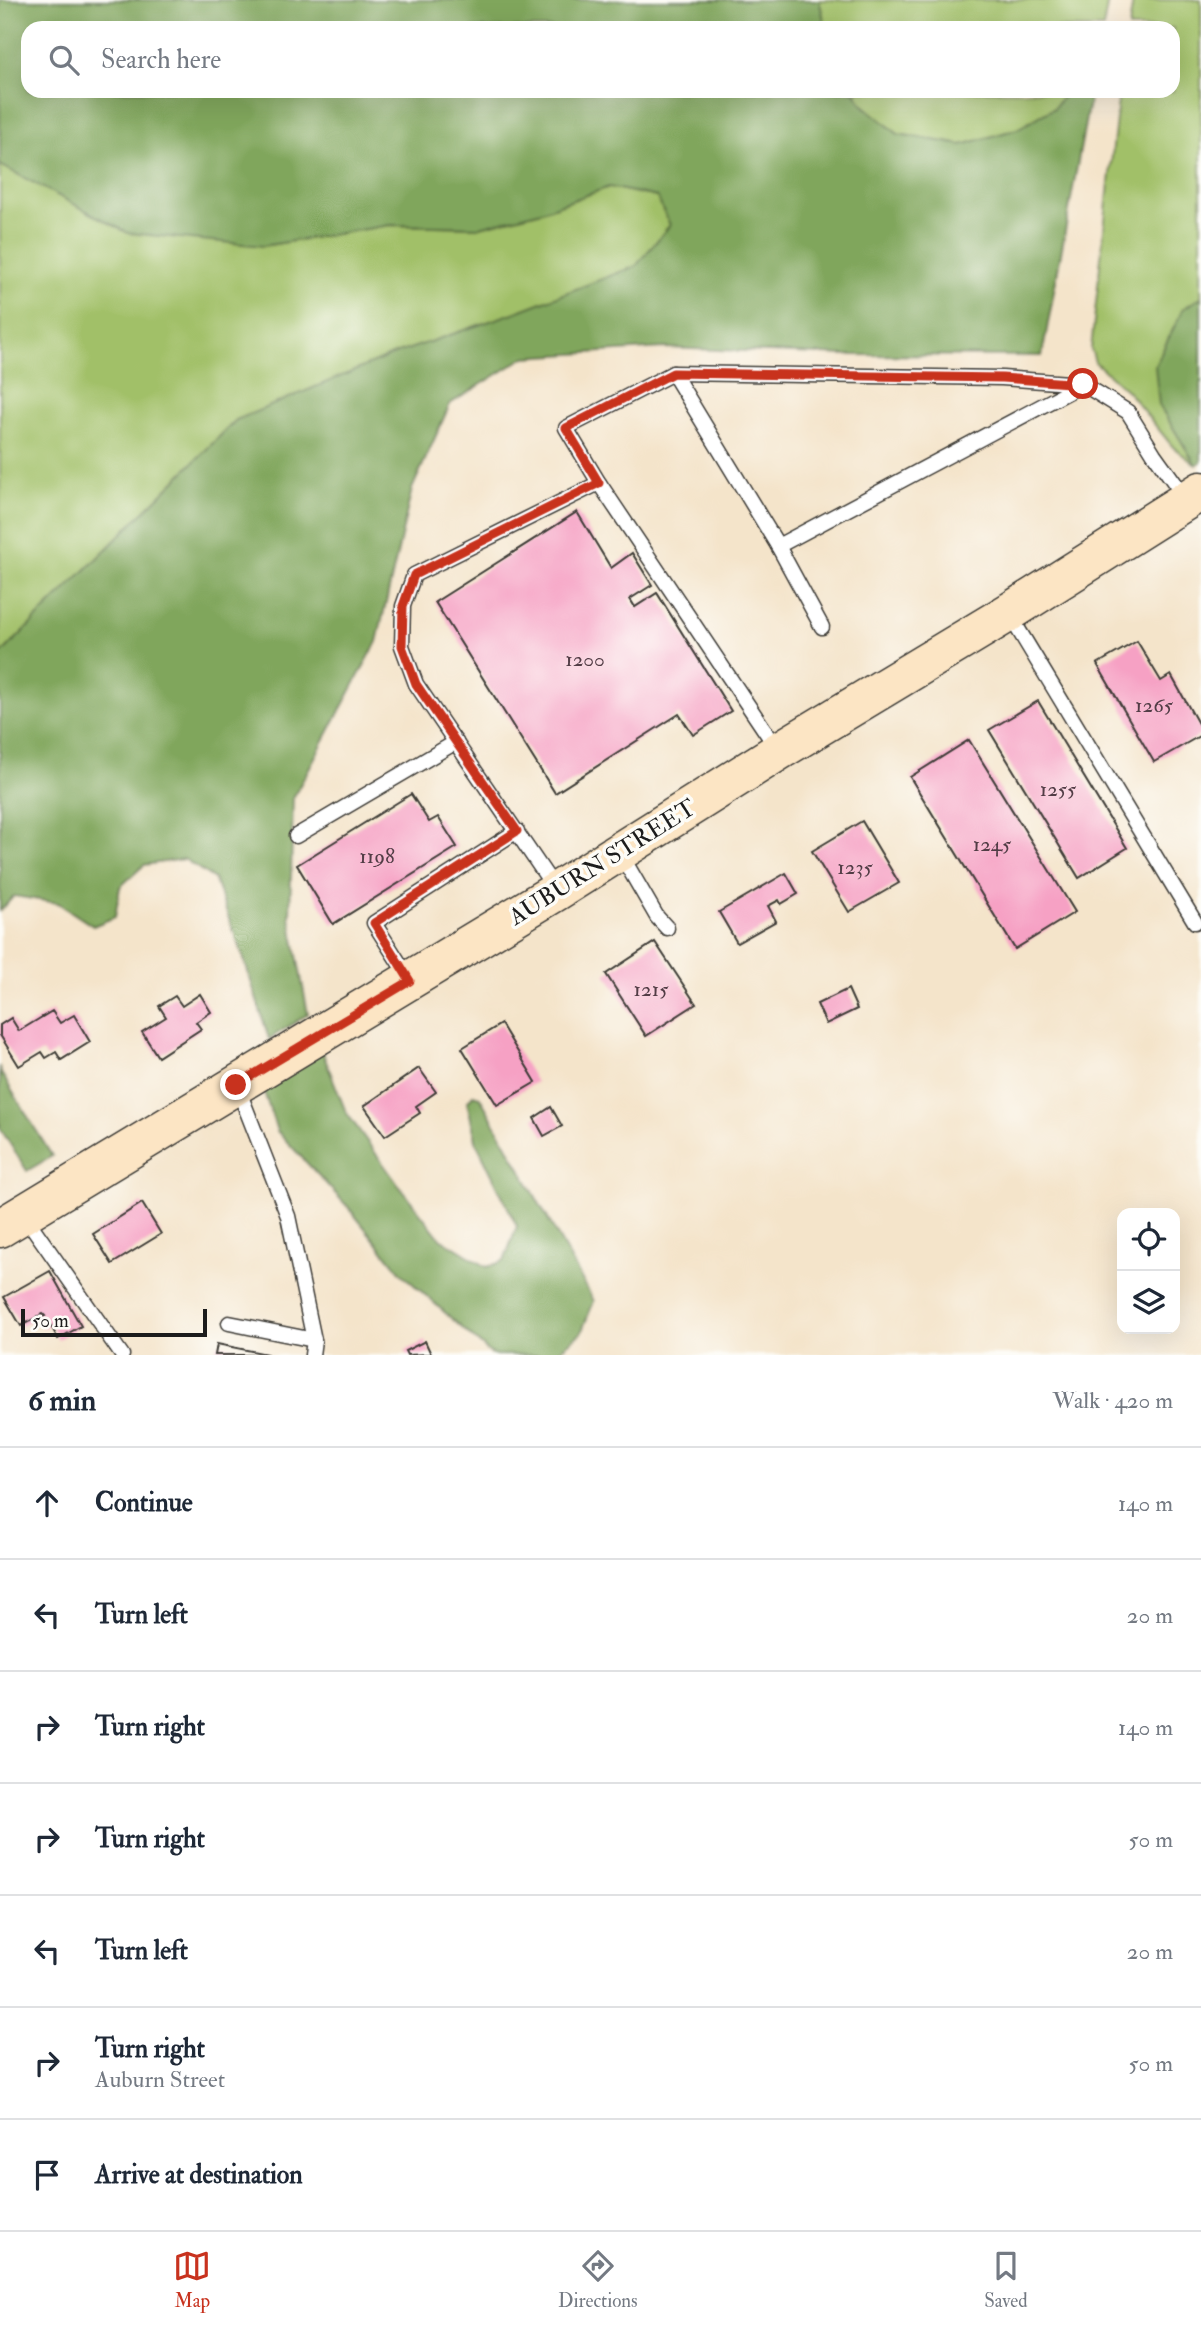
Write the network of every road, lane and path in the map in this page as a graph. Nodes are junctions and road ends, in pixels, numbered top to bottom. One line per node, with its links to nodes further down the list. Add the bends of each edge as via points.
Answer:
1 (673, 373): 2 (lane, via 1002,378); 3 (lane, via 566,428); 5 (lane)
2 (1083, 384): 4 (lane, via 1128,411 1154,454); 5 (lane)
3 (599, 483): 8 (lane, via 414,575 403,606 402,646 416,684); 9 (lane)
4 (1194, 496): 6 (main road, AUBURN STREET)
5 (778, 546): 7 (lane)
6 (1008, 613): 9 (main road, AUBURN STREET); 14 (lane)
7 (821, 627)
8 (456, 742): 10 (lane); 11 (lane)
9 (779, 751): 12 (main road, AUBURN STREET)
10 (517, 831): 13 (lane); 16 (lane, via 374,923)
11 (296, 836)
12 (620, 852): 13 (main road, AUBURN STREET); 15 (lane)
13 (557, 891): 16 (main road, AUBURN STREET)
14 (1195, 922)
15 (667, 928)
16 (410, 981): 17 (main road, AUBURN STREET)
17 (236, 1085): 18 (main road, AUBURN STREET); 20 (lane, via 288,1216)
18 (11, 1221): 21 (lane)
19 (229, 1323): 20 (lane)
20 (313, 1348)
21 (122, 1355)

